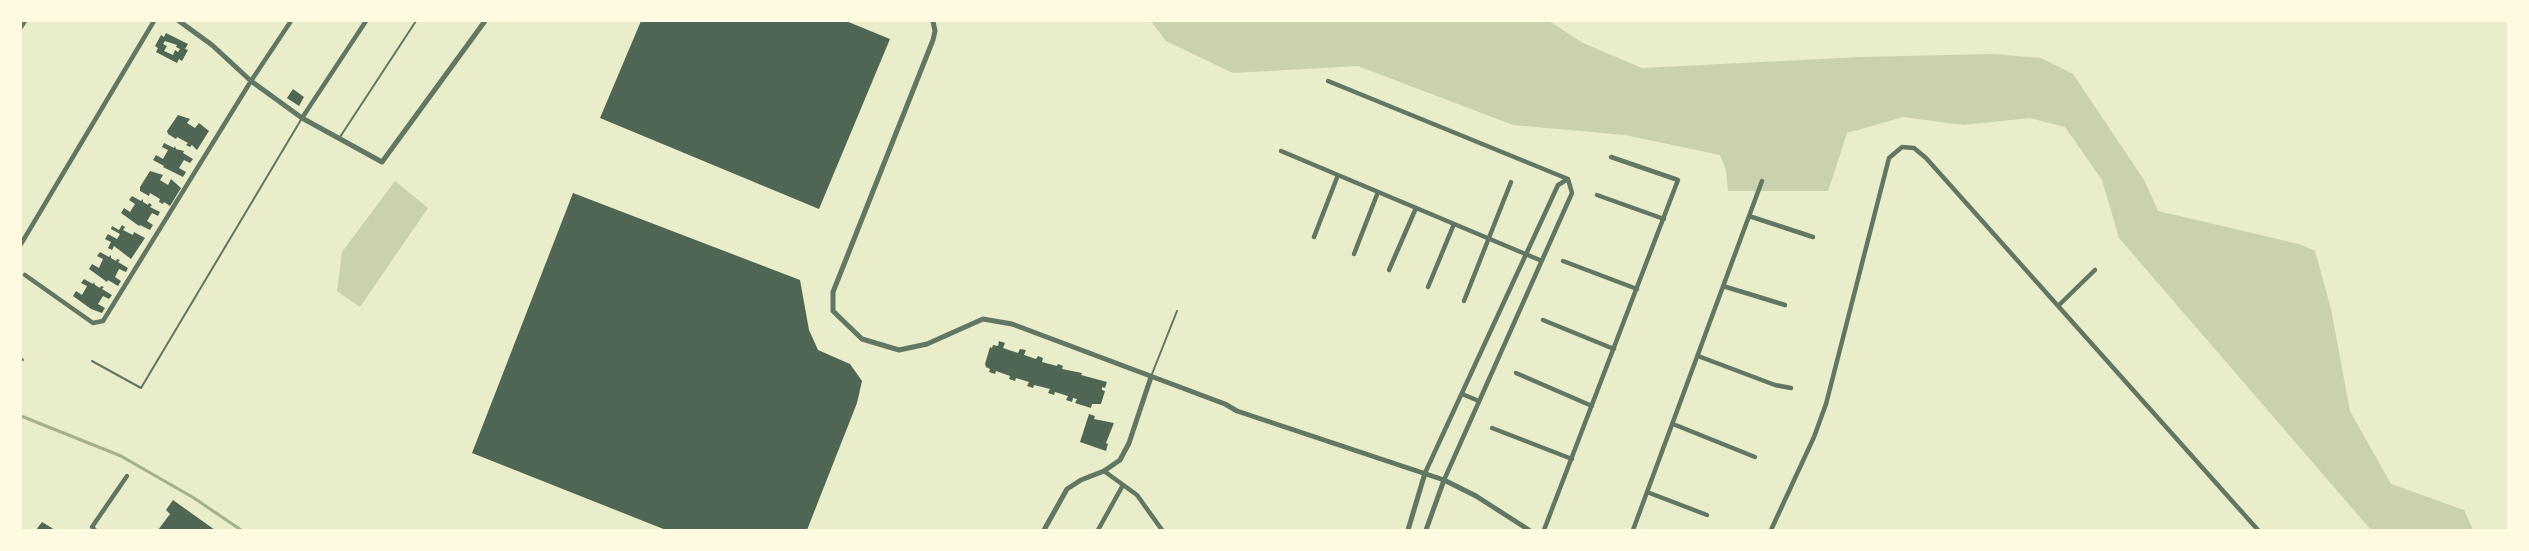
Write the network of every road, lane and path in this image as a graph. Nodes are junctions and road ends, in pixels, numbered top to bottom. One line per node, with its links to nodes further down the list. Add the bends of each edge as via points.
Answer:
1 (25, 21): 9 (street)
2 (154, 21): 29 (street)
3 (179, 21): 10 (street)
4 (291, 21): 10 (street)
5 (366, 21): 12 (street)
6 (416, 21): 13 (lane)
7 (485, 21): 13 (street, via 382,162)
8 (933, 21): 49 (street, via 933,40 833,292 833,311 862,339 899,350 927,344 983,319 1011,324)
9 (21, 27)
10 (251, 81): 12 (street); 36 (street, via 103,321 93,322)
11 (1328, 81): 17 (street)
12 (302, 118): 13 (street); 47 (lane, via 141,388)
13 (339, 140)
14 (1281, 151): 16 (street)
15 (1611, 157): 24 (street, via 1678,180)
16 (1338, 175): 20 (street); 26 (street)
17 (1569, 179): 31 (street, via 1558,185); 32 (street, via 1572,193)
18 (1762, 181): 23 (street)
19 (1511, 182): 28 (street)
20 (1378, 192): 22 (street); 30 (street)
21 (1598, 195): 24 (street)
22 (1416, 208): 25 (street); 34 (street)
23 (1749, 216): 27 (street); 37 (street)
24 (1664, 219): 39 (street)
25 (1454, 224): 28 (street); 38 (street)
26 (1314, 237)
27 (1813, 237)
28 (1489, 238): 31 (street); 40 (street)
29 (21, 244)
30 (1354, 254)
31 (1528, 255): 32 (street); 51 (street)
32 (1542, 261): 52 (street)
33 (1563, 261): 39 (street)
34 (1389, 270)
35 (2095, 270): 42 (street)
36 (25, 275)
37 (1723, 286): 41 (street); 46 (street)
38 (1428, 287)
39 (1637, 288): 45 (street)
40 (1464, 301)
41 (1785, 305)
42 (2058, 306): 74 (street, via 1926,158 1914,148 1902,147 1889,158 1826,404); 75 (street)
43 (1177, 311): 49 (lane)
44 (1543, 320): 45 (street)
45 (1614, 349): 53 (street)
46 (1698, 356): 50 (street); 54 (street)
47 (92, 361)
48 (1516, 373): 53 (street)
49 (1151, 377): 58 (street, via 1127,447 1120,460); 59 (street, via 1237,411)
50 (1791, 388)
51 (1462, 394): 52 (street); 59 (street)
52 (1479, 401): 61 (street)
53 (1592, 406): 57 (street)
54 (1673, 424): 56 (street); 63 (street)
55 (1492, 428): 57 (street)
56 (1755, 457)
57 (1572, 459): 72 (street)
58 (1104, 471): 62 (street); 66 (street, via 1067,489)
59 (1425, 473): 61 (street); 69 (street)
60 (127, 476): 65 (street, via 92,527)
61 (1444, 480): 70 (street); 71 (street)
62 (1123, 485): 67 (street); 68 (street, via 1137,495)
63 (1647, 492): 64 (street); 73 (street)
64 (1707, 515)
65 (95, 530)
66 (1044, 530)
67 (1098, 530)
68 (1162, 530)
69 (1408, 530)
70 (1426, 530)
71 (1529, 530)
72 (1544, 530)
73 (1632, 530)
74 (1771, 530)
75 (2258, 530)

